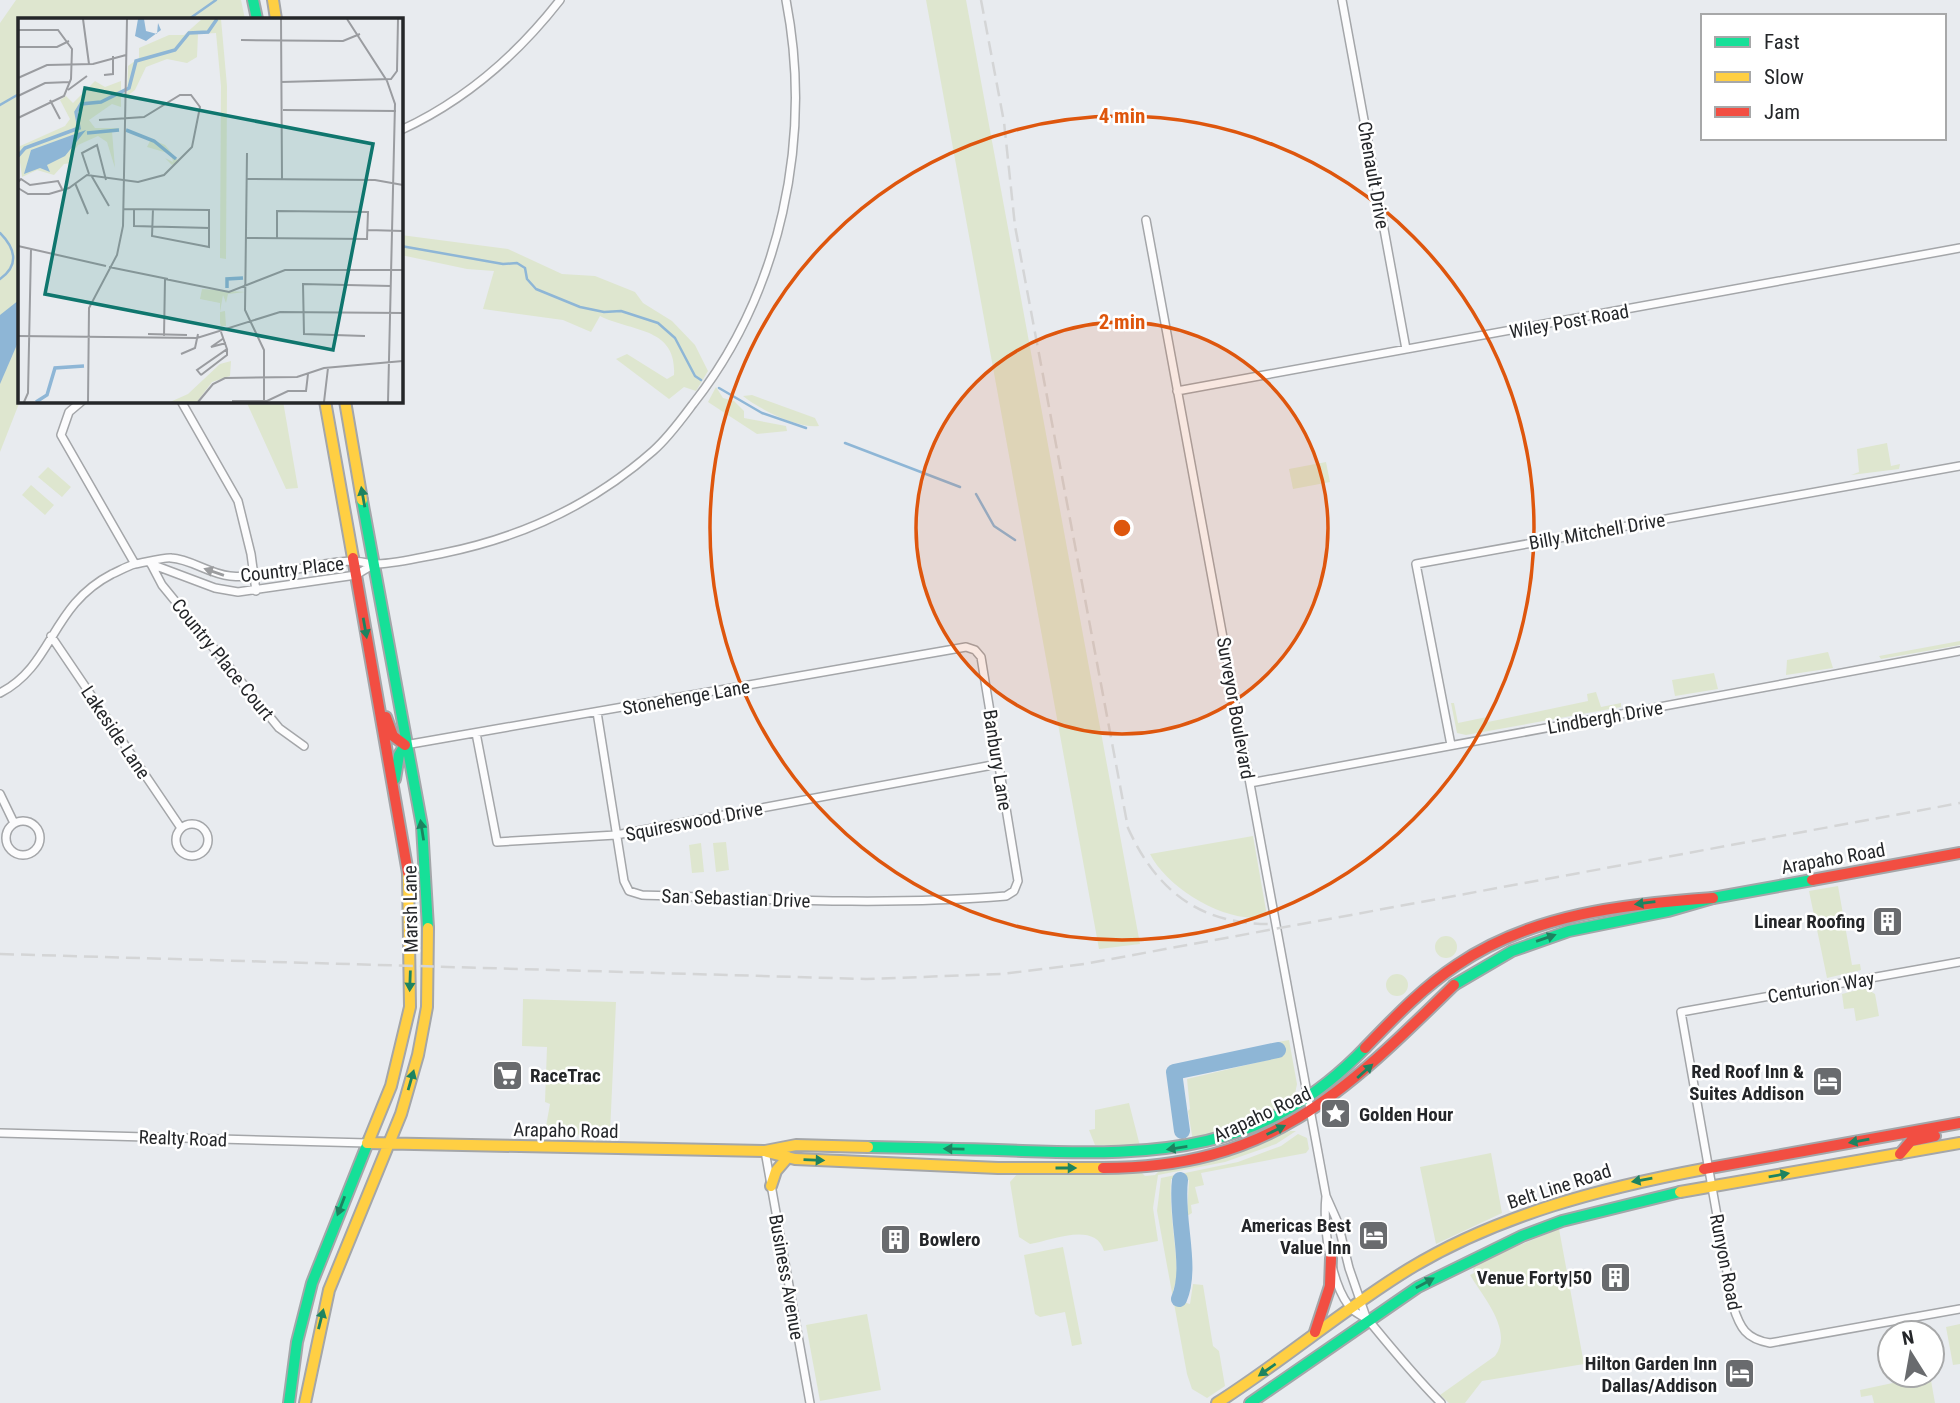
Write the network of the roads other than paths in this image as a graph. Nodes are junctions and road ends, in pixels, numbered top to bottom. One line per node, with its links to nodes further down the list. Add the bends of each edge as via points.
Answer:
1 (253, 0): 6 (main road)
2 (273, 0): 7 (main road)
3 (560, 0): 8 (street, via 494,71 459,98)
4 (786, 0): 21 (street, via 795,99 790,173 773,252 747,315 713,378 656,449 565,512 495,541)
5 (1342, 0): 11 (street, Chenault Drive)
6 (257, 18)
7 (276, 18)
8 (402, 129)
9 (1146, 220): 12 (street, Surveyor Boulevard)
10 (1960, 248): 11 (street, Wiley Post Road)
11 (1406, 349): 12 (street, Wiley Post Road)
12 (1177, 391): 36 (street, Surveyor Boulevard)
13 (81, 402): 19 (street, via 69,412 61,435)
14 (182, 402): 23 (street, via 238,501)
15 (325, 402): 18 (main road, Marsh Lane)
16 (345, 402): 21 (main road, Marsh Lane, one-way to 16)
17 (1960, 466): 33 (street, Billy Mitchell Drive, via 1416,564)
18 (353, 561): 21 (street, Country Place); 22 (main road, Marsh Lane); 23 (street, Country Place)
19 (135, 564): 20 (street, Country Place); 25 (street, Country Place, via 85,591)
20 (151, 564): 23 (street, Country Place, one-way to 20, via 227,576 168,557); 24 (street, Country Place, via 224,590); 34 (street, Country Place Court, via 162,585 279,728)
21 (375, 564): 22 (street); 32 (main road, Marsh Lane)
22 (356, 575): 24 (street, Country Place); 29 (main road, Marsh Lane, one-way to 29)
23 (254, 577): 24 (street)
24 (256, 591)
25 (51, 636): 28 (street, Country Place, via 32,669); 40 (street, Lakeside Lane)
26 (966, 648): 30 (street, Stonehenge Lane); 35 (street, Banbury Lane, via 981,657)
27 (1960, 651): 33 (street, Lindbergh Drive)
28 (0, 693)
29 (377, 698): 32 (main road, via 391,733); 37 (main road, Marsh Lane)
30 (597, 712): 31 (street, Stonehenge Lane); 41 (street, San Sebastian Drive)
31 (476, 733): 32 (street, Stonehenge Lane); 41 (street, Squireswood Drive, via 497,842)
32 (405, 745): 37 (main road, via 397,762); 56 (main road, Marsh Lane, one-way to 32, via 418,1055 427,1007 426,856)
33 (1451, 745): 36 (street, Lindbergh Drive)
34 (304, 746)
35 (998, 764): 41 (street, Squireswood Drive); 43 (street, Banbury Lane)
36 (1250, 783): 49 (street, Surveyor Boulevard)
37 (394, 792): 54 (main road, Marsh Lane, one-way to 54, via 407,857 410,1007 391,1086)
38 (0, 794): 39 (street)
39 (14, 823): 39 (street, via 5,837 7,845 12,852 28,855 40,843 40,835 30,822)
40 (181, 828): 40 (street, Lakeside Lane, via 176,836 181,853 199,855 206,849 206,831 190,824)
41 (616, 835): 43 (street, San Sebastian Drive, via 624,881 629,891 642,895 938,902 1006,896)
42 (1960, 853): 44 (main road, Arapaho Road)
43 (1018, 881)
44 (1713, 898): 46 (main road, Arapaho Road, one-way to 46, via 1566,915 1502,939); 47 (main road, Arapaho Road, one-way to 44, via 1512,950 1545,938)
45 (1960, 962): 48 (street, Centurion Way)
46 (1446, 972): 47 (main road); 49 (main road, Arapaho Road, via 1337,1076)
47 (1455, 984): 50 (main road, Arapaho Road, one-way to 47, via 1370,1067)
48 (1681, 1012): 61 (street, Runyon Road)
49 (1308, 1097): 50 (street, Surveyor Boulevard); 57 (main road, Arapaho Road, one-way to 57, via 1242,1131 1147,1153 796,1145)
50 (1311, 1112): 59 (main road, Arapaho Road, one-way to 50, via 998,1168 1167,1166 1241,1146); 64 (street, Surveyor Boulevard)
51 (1956, 1124): 53 (main road, Belt Line Road); 58 (main road, via 1948,1134 1911,1141)
52 (0, 1133): 54 (street, Realty Road)
53 (1904, 1133): 60 (main road, via 1893,1147 1863,1153); 61 (main road, Belt Line Road, one-way to 61)
54 (367, 1143): 56 (main road, Arapaho Road); 73 (main road, Marsh Lane, one-way to 73, via 312,1283 297,1342)
55 (1960, 1143): 58 (main road, Belt Line Road)
56 (388, 1144): 57 (main road, Arapaho Road); 74 (main road, Marsh Lane, one-way to 56, via 332,1278)
57 (765, 1151): 59 (main road, Arapaho Road); 62 (street, Business Avenue)
58 (1900, 1154): 60 (main road, Belt Line Road)
59 (788, 1157): 62 (main road)
60 (1852, 1162): 63 (main road, Belt Line Road, one-way to 60)
61 (1709, 1169): 63 (street, Runyon Road); 65 (main road, Belt Line Road, one-way to 65, via 1615,1185)
62 (771, 1186): 75 (street, Business Avenue)
63 (1712, 1187): 66 (main road, Belt Line Road, via 1615,1206); 70 (street, Runyon Road, via 1733,1306 1739,1326 1751,1338 1783,1342)
64 (1326, 1196): 67 (street, Surveyor Boulevard, via 1324,1221); 68 (street, Surveyor Boulevard)
65 (1515, 1218): 66 (main road); 68 (main road, Belt Line Road, via 1438,1253)
66 (1522, 1236): 71 (main road, Belt Line Road, one-way to 66, via 1446,1272)
67 (1331, 1258): 69 (street, Surveyor Boulevard); 72 (main road, via 1330,1286)
68 (1362, 1299): 69 (main road, Belt Line Road); 71 (street, Surveyor Boulevard)
69 (1350, 1307): 71 (street, Surveyor Boulevard); 72 (main road, Belt Line Road)
70 (1960, 1309)
71 (1367, 1320): 77 (main road, Belt Line Road); 78 (street, Surveyor Boulevard)
72 (1314, 1334): 76 (main road, Belt Line Road, one-way to 76)
73 (289, 1403)
74 (305, 1403)
75 (810, 1403)
76 (1217, 1403)
77 (1250, 1403)
78 (1441, 1403)

